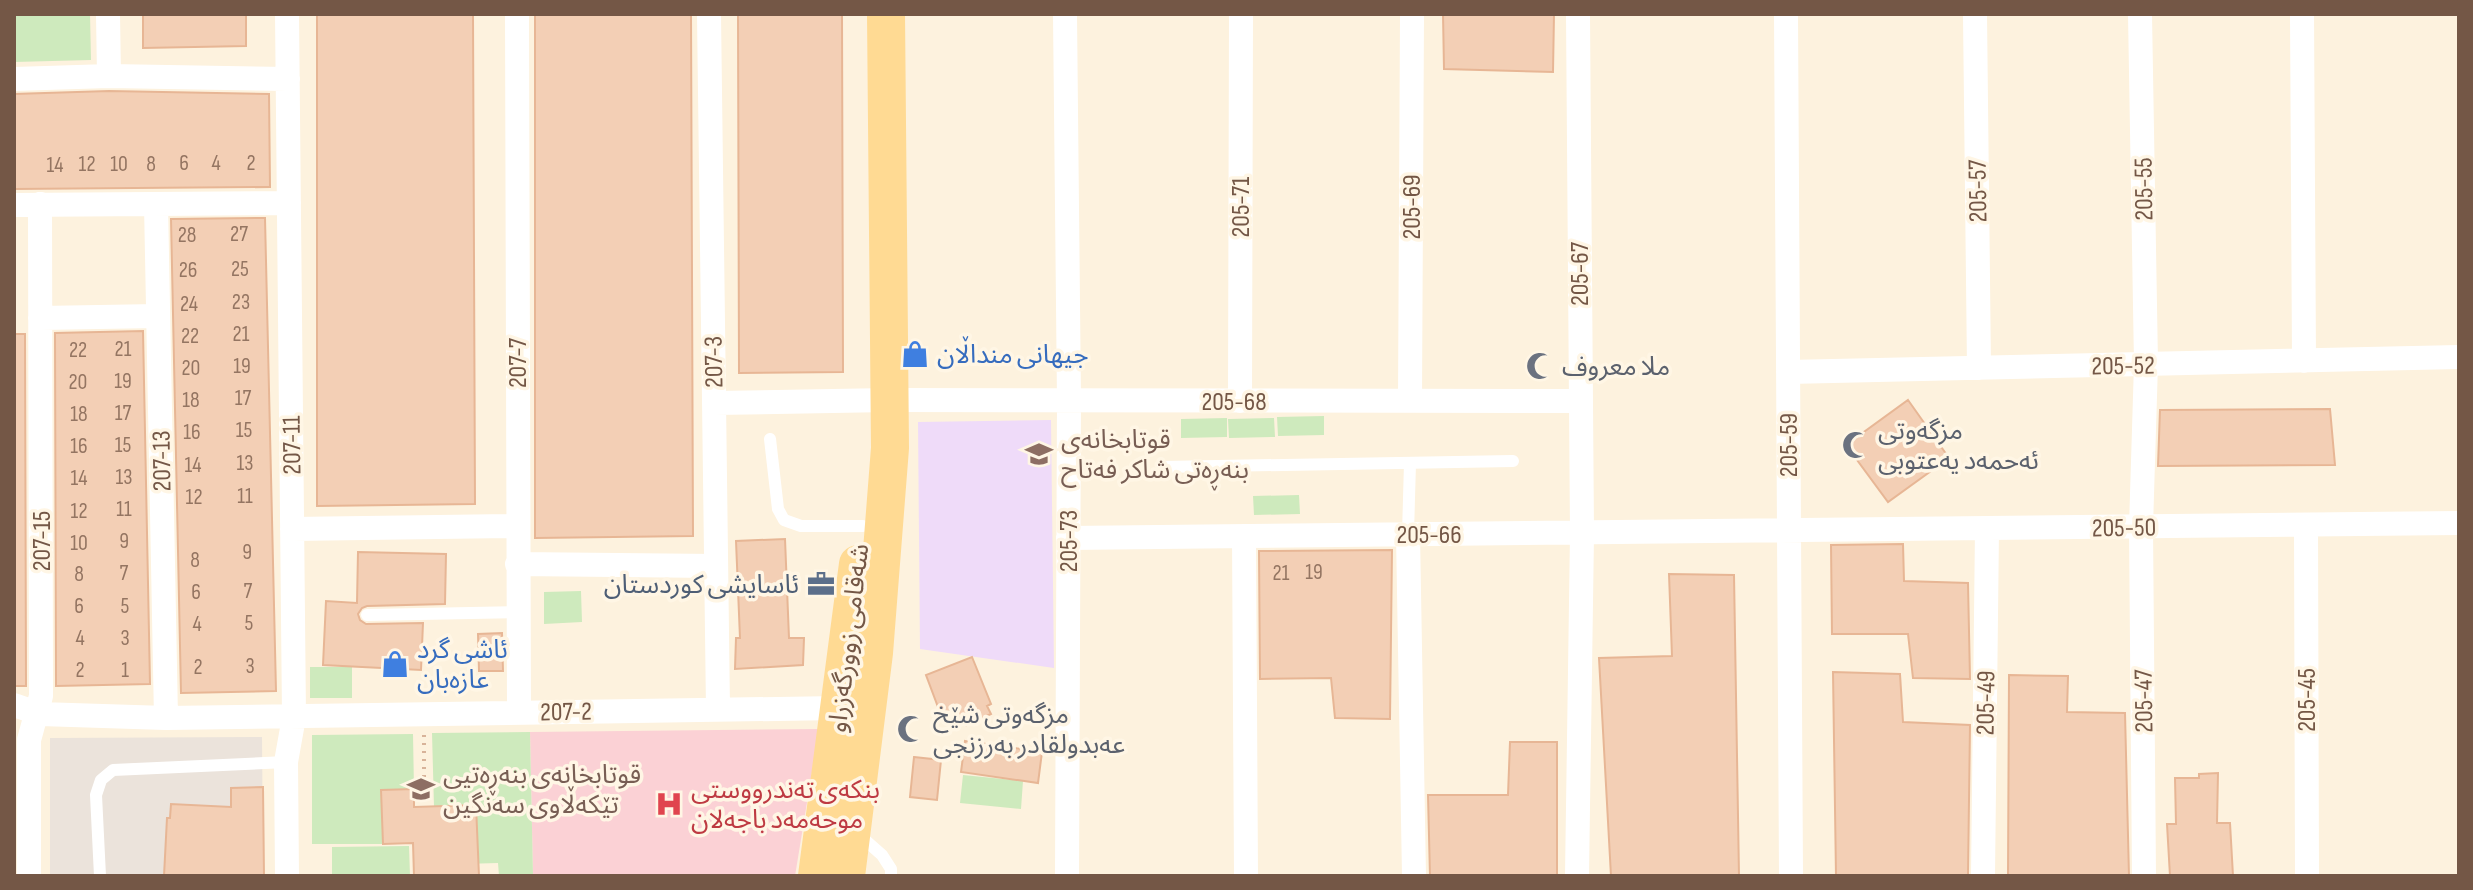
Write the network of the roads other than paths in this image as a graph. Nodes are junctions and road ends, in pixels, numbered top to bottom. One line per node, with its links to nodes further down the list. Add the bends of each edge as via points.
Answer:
1 (108, 14): 14 (street)
2 (287, 14): 16 (street, 207-11)
3 (517, 14): 40 (street, 207-7)
4 (709, 14): 33 (street, 207-3)
5 (886, 14): 28 (main road, شەقامی زوورگەزراو)
6 (1065, 14): 29 (street, 205-73)
7 (1241, 14): 30 (street, 205-71)
8 (1412, 14): 31 (street, 205-69)
9 (1578, 14): 32 (street, 205-67)
10 (1786, 14): 27 (street, 205-59)
11 (1975, 14): 26 (street, 205-57)
12 (2140, 14): 25 (street, 205-55)
13 (2302, 14): 24 (street)
14 (109, 76): 15 (street); 16 (street)
15 (14, 79)
16 (288, 79): 17 (street, 207-11)
17 (289, 203): 19 (street); 43 (street, 207-11)
18 (40, 204): 19 (street); 20 (street); 22 (street, 207-15)
19 (156, 204): 21 (street, 207-13)
20 (14, 205)
21 (158, 316): 22 (street); 60 (street, 207-13)
22 (40, 318): 58 (street, 207-15)
23 (2459, 357): 24 (street, 205-52)
24 (2304, 361): 25 (street, 205-52)
25 (2146, 364): 26 (street, 205-52); 42 (street, 205-55)
26 (1979, 368): 27 (street, 205-52)
27 (1788, 372): 45 (street, 205-59)
28 (889, 400): 29 (street, 205-68); 33 (street, 205-68); 41 (main road, شەقامی زوورگەزراو); 62 (main road, شەقامی زوورگەزراو, via 874,653)
29 (1069, 401): 30 (street, 205-68); 49 (street, 205-73)
30 (1240, 401): 31 (street, 205-68)
31 (1410, 401): 32 (street, 205-68)
32 (1580, 401): 47 (street, 205-67)
33 (714, 403): 51 (street, 207-3)
34 (770, 439): 41 (lane, via 778,509 784,520 801,526)
35 (1513, 461): 36 (lane)
36 (1410, 463): 37 (lane); 46 (lane)
37 (1162, 467)
38 (2459, 523): 39 (street, 205-50)
39 (2306, 525): 42 (street, 205-50); 76 (street, 205-45)
40 (517, 526): 43 (street); 50 (street, 207-7)
41 (863, 526): 55 (main road, شەقامی زوورگەزراو)
42 (2141, 527): 44 (street, 205-50); 75 (street, 205-47)
43 (292, 529): 59 (street, 207-11)
44 (1987, 529): 45 (street, 205-50); 74 (street, 205-49)
45 (1789, 531): 47 (street, 205-66); 73 (street, 205-59)
46 (1408, 534): 47 (street, 205-66); 48 (street, 205-66); 71 (street)
47 (1582, 534): 72 (street, 205-67)
48 (1244, 536): 49 (street, 205-66); 70 (street)
49 (1068, 538): 69 (street, 205-73)
50 (517, 564): 51 (street); 52 (street, 207-7)
51 (716, 566): 56 (street, 207-3)
52 (518, 612): 53 (lane); 57 (street, 207-7)
53 (367, 615)
54 (14, 705): 58 (street, 207-2)
55 (839, 708): 56 (street, 207-2); 66 (main road, شەقامی زوورگەزراو)
56 (718, 709): 57 (street, 207-2)
57 (519, 712): 59 (street, 207-2)
58 (38, 713): 60 (street, 207-2); 63 (street, 207-15, via 29,740)
59 (294, 717): 60 (street, 207-2); 61 (street, 207-11)
60 (166, 718)
61 (286, 762): 64 (lane, via 113,770 101,780 96,795); 65 (street, 207-11)
62 (852, 829): 67 (main road, شەقامی زوورگەزراو); 68 (lane, via 882,855)
63 (29, 876)
64 (100, 876)
65 (287, 876)
66 (817, 876)
67 (846, 876)
68 (891, 876)
69 (1067, 876)
70 (1246, 876)
71 (1414, 876)
72 (1577, 876)
73 (1791, 876)
74 (1983, 876)
75 (2144, 876)
76 (2307, 876)

